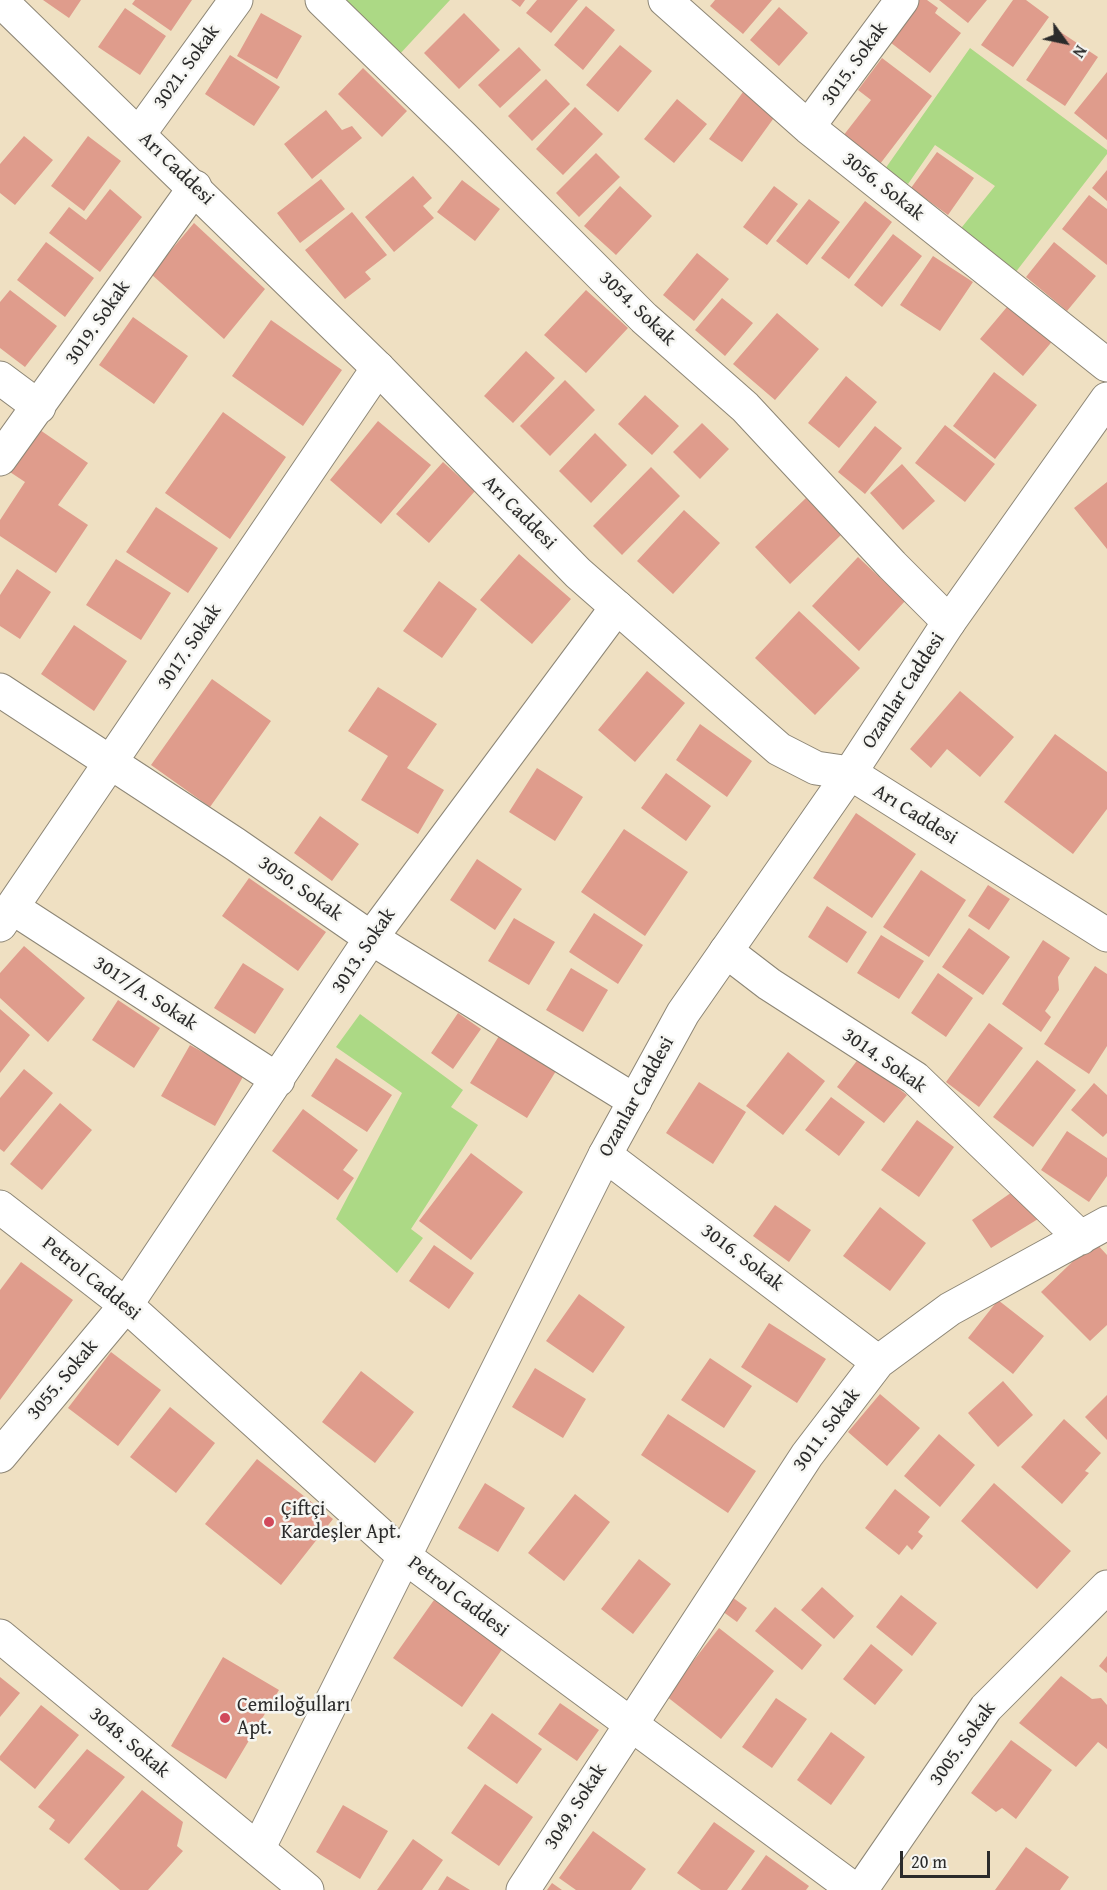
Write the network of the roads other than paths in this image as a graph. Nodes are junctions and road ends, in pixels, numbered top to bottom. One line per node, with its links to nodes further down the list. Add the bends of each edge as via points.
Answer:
1 (0, 0): 7 (street, Arı Caddesi)
2 (236, 0): 7 (street, 3021. Sokak)
3 (322, 0): 16 (street, 3054. Sokak, via 644,318 744,407)
4 (665, 0): 6 (street, 3056. Sokak)
5 (902, 0): 6 (street, 3015. Sokak)
6 (808, 127): 9 (street, 3056. Sokak)
7 (139, 134): 8 (street, Arı Caddesi)
8 (195, 187): 10 (street, Arı Caddesi); 13 (street, 3019. Sokak)
9 (1107, 365)
10 (378, 368): 15 (street, Arı Caddesi, via 514,509); 18 (street, 3017. Sokak)
11 (0, 378): 13 (street)
12 (1107, 399): 16 (street, Ozanlar Caddesi)
13 (39, 407): 14 (street, 3019. Sokak)
14 (0, 459)
15 (617, 607): 19 (street, Arı Caddesi, via 779,749 816,768); 22 (street, 3013. Sokak)
16 (949, 622): 19 (street, Ozanlar Caddesi)
17 (0, 690): 18 (street, 3050. Sokak)
18 (112, 762): 20 (street, 3017. Sokak); 22 (street, 3050. Sokak)
19 (850, 773): 21 (street, Arı Caddesi); 23 (street, Ozanlar Caddesi)
20 (6, 916): 24 (street, 3017/A. Sokak)
21 (1107, 935)
22 (371, 938): 24 (street, 3013. Sokak); 25 (street, 3050. Sokak)
23 (726, 951): 25 (street, Ozanlar Caddesi, via 683,1013); 28 (street, 3014. Sokak, via 769,984 915,1078)
24 (278, 1080): 29 (street, 3013. Sokak)
25 (635, 1101): 26 (street, Ozanlar Caddesi)
26 (605, 1155): 30 (street, 3016. Sokak); 32 (street, Ozanlar Caddesi)
27 (0, 1207): 29 (street, Petrol Caddesi)
28 (1094, 1231): 30 (street, 3011. Sokak, via 950,1308)
29 (126, 1305): 31 (street, 3055. Sokak); 32 (street, Petrol Caddesi)
30 (878, 1362): 35 (street, 3011. Sokak, via 807,1455)
31 (0, 1456)
32 (405, 1557): 35 (street, Petrol Caddesi); 36 (street, Ozanlar Caddesi)
33 (1107, 1587): 40 (street, 3005. Sokak, via 986,1708)
34 (0, 1636): 36 (street, 3048. Sokak)
35 (629, 1724): 38 (street, 3049. Sokak); 39 (street, Petrol Caddesi)
36 (258, 1849): 37 (street, 3048. Sokak)
37 (307, 1890)
38 (522, 1890)
39 (855, 1890)
40 (861, 1890)

